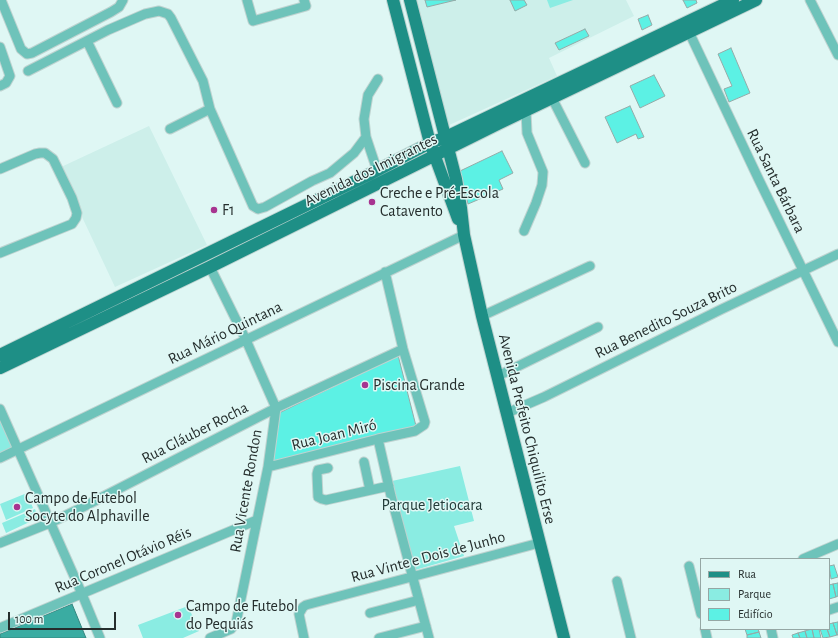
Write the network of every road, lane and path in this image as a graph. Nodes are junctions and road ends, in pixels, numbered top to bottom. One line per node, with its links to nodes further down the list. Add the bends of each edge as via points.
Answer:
1 (2, 0): 2 (street, via 21,48 27,54 111,12 119,7)
2 (123, 0)
3 (247, 0): 4 (street, via 253,20 306,6)
4 (304, 0)
5 (393, 0): 23 (main road, Avenida Prefeito Chiquilito Erse)
6 (410, 0): 24 (main road, Avenida Prefeito Chiquilito Erse)
7 (733, 0): 17 (main road, Avenida dos Imigrantes)
8 (756, 0): 10 (main road, Avenida dos Imigrantes)
9 (810, 0): 13 (street)
10 (689, 32): 17 (main road, Avenida dos Imigrantes); 37 (street, Rua Santa Bárbara)
11 (87, 41): 14 (street); 18 (street); 19 (street, via 144,14 159,11 168,14 203,81)
12 (0, 47): 16 (street, via 10,76)
13 (838, 55)
14 (28, 71)
15 (378, 79): 22 (street, via 368,95 364,119)
16 (3, 84)
17 (549, 94): 20 (main road, Avenida dos Imigrantes); 24 (main road, Avenida dos Imigrantes); 26 (street)
18 (117, 103)
19 (210, 109): 21 (street); 22 (street, via 253,206 258,209 330,173 354,152)
20 (526, 110): 24 (main road, Avenida dos Imigrantes); 30 (street, via 528,133 543,172 542,185)
21 (170, 129)
22 (366, 137): 28 (street)
23 (430, 143): 24 (main road, Avenida dos Imigrantes); 25 (main road, Avenida Prefeito Chiquilito Erse); 28 (main road, Avenida dos Imigrantes)
24 (446, 143): 25 (main road, Avenida dos Imigrantes); 29 (main road, Avenida Prefeito Chiquilito Erse, via 458,190)
25 (435, 156): 29 (main road, Avenida Prefeito Chiquilito Erse); 32 (main road, Avenida dos Imigrantes)
26 (585, 163)
27 (0, 169): 33 (street, via 35,154 45,153 53,159 77,213 72,224)
28 (377, 170): 31 (main road, Avenida dos Imigrantes)
29 (463, 231): 38 (street, Rua Mário Quintana); 39 (main road, Avenida Prefeito Chiquilito Erse)
30 (524, 231)
31 (250, 232): 32 (main road); 44 (main road, Avenida dos Imigrantes)
32 (256, 245): 36 (main road, Avenida dos Imigrantes)
33 (0, 253)
34 (838, 254): 37 (street, Rua Benedito Souza Brito)
35 (590, 266): 39 (street)
36 (210, 267): 41 (street); 45 (main road, Avenida dos Imigrantes)
37 (803, 271): 42 (street, Rua Santa Bárbara); 49 (street, Rua Benedito Souza Brito)
38 (385, 272): 41 (street, Rua Mário Quintana); 43 (street, Rua Joan Miró)
39 (482, 316): 46 (main road, Avenida Prefeito Chiquilito Erse)
40 (598, 327): 46 (street)
41 (246, 340): 47 (street); 51 (street, Rua Mário Quintana)
42 (838, 342)
43 (403, 349): 47 (street, Rua Gláuber Rocha); 50 (street, Rua Joan Miró, via 425,422 423,427)
44 (0, 355)
45 (0, 368)
46 (498, 376): 49 (main road, Avenida Prefeito Chiquilito Erse)
47 (276, 408): 54 (street, Rua Vicente Rondon); 59 (street, Rua Gláuber Rocha)
48 (0, 409): 51 (street)
49 (507, 413): 61 (main road, Avenida Prefeito Chiquilito Erse)
50 (378, 439): 54 (street, Rua Joan Miró); 56 (street)
51 (18, 449): 52 (street, Rua Mário Quintana); 59 (street)
52 (0, 458)
53 (364, 462): 57 (street)
54 (268, 467): 58 (street, Rua Vicente Rondon)
55 (328, 468): 57 (street, via 318,470 318,497 326,500)
56 (389, 486): 57 (street); 65 (street)
57 (370, 490)
58 (257, 520): 67 (street, Rua Coronel Otávio Réis); 71 (street, Rua Vicente Rondon, via 238,614)
59 (50, 522): 60 (street, Rua Gláuber Rocha); 67 (street)
60 (0, 543)
61 (539, 543): 65 (street, Rua Vinte e Dois de Junho); 80 (main road, Avenida Prefeito Chiquilito Erse)
62 (838, 546): 63 (street)
63 (806, 558)
64 (689, 566): 69 (street)
65 (413, 577): 68 (street); 77 (street, Rua Vinte e Dois de Junho, via 306,605 299,614)
66 (617, 581): 81 (street)
67 (82, 594): 73 (street, Rua Coronel Otávio Réis); 74 (street)
68 (419, 600): 70 (street); 72 (street)
69 (700, 610)
70 (370, 613)
71 (233, 626): 75 (street); 76 (street)
72 (426, 626): 78 (street); 79 (street)
73 (0, 628)
74 (100, 638)
75 (210, 638)
76 (231, 638)
77 (304, 638)
78 (379, 638)
79 (429, 638)
80 (564, 638)
81 (631, 638)

